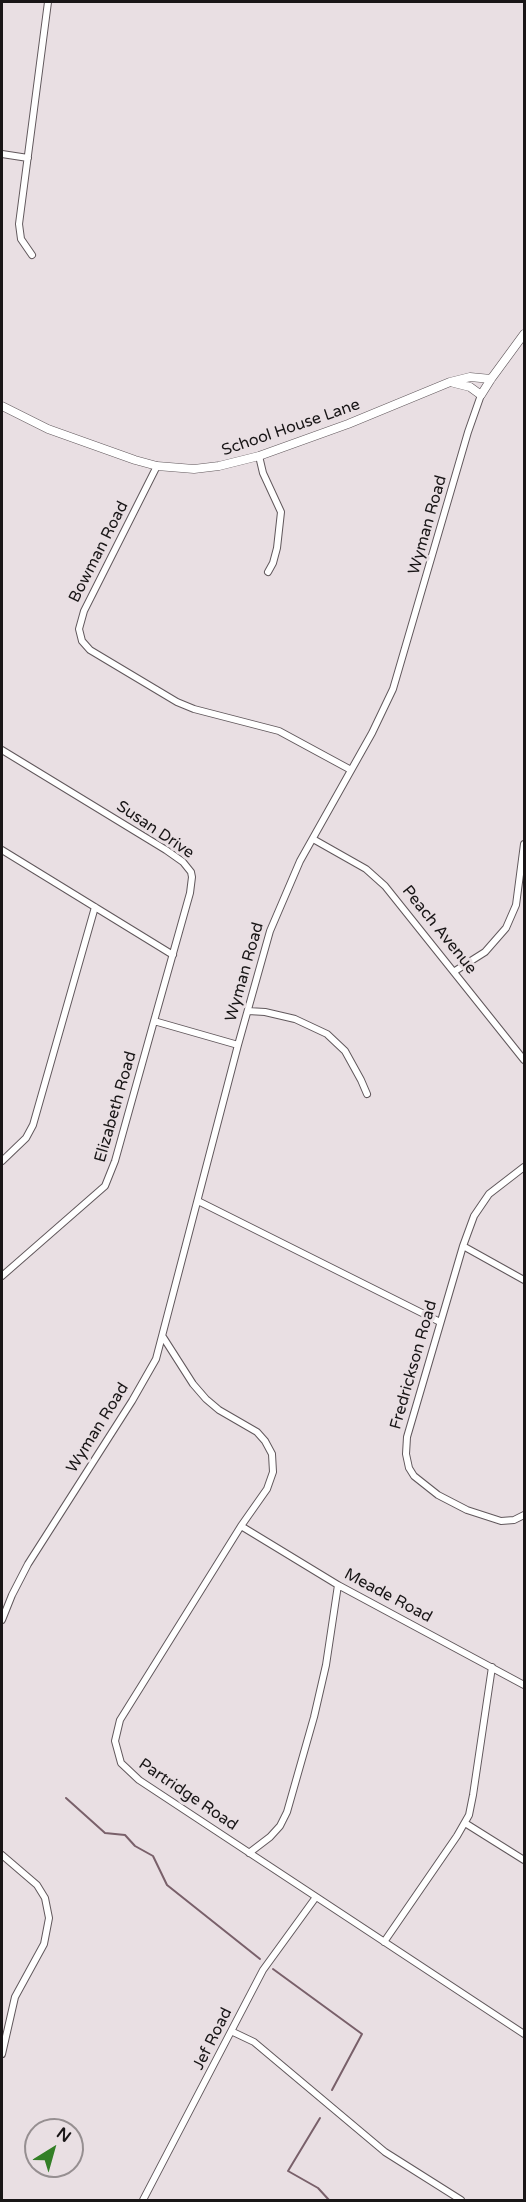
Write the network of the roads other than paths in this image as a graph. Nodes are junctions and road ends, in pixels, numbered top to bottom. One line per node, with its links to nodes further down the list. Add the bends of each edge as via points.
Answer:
1 (48, 2): 3 (street)
2 (2, 154): 3 (street)
3 (28, 158): 4 (street, via 20,232)
4 (32, 255)
5 (525, 334): 6 (street, Wyman Road)
6 (491, 379): 7 (street, School House Lane, via 470,377); 8 (street, Wyman Road)
7 (450, 382): 8 (street, via 470,387); 10 (street, School House Lane)
8 (481, 395): 14 (street, Wyman Road, via 399,674)
9 (2, 406): 11 (street, School House Lane, via 48,429)
10 (258, 456): 11 (street, School House Lane, via 205,468); 12 (street, via 281,512 277,548)
11 (157, 466): 14 (street, Bowman Road, via 84,611 79,629 82,641 90,650 177,702 279,731)
12 (268, 572)
13 (2, 750): 19 (street, Susan Drive, via 189,868 192,883)
14 (351, 770): 15 (street, Wyman Road)
15 (313, 839): 20 (street, Peach Avenue, via 366,869 386,886); 21 (street, Wyman Road, via 276,914)
16 (525, 844): 20 (street, via 516,905 506,928 485,952)
17 (2, 850): 18 (street)
18 (95, 907): 19 (street); 26 (street, via 33,1125 26,1138)
19 (173, 955): 22 (street, Susan Drive)
20 (455, 971): 24 (street, Peach Avenue)
21 (248, 1011): 23 (street, Wyman Road); 25 (street, via 295,1019 327,1034 345,1051)
22 (154, 1020): 23 (street); 30 (street, Elizabeth Road, via 105,1186)
23 (238, 1045): 28 (street, Wyman Road)
24 (525, 1060)
25 (367, 1094)
26 (2, 1161)
27 (525, 1167): 29 (street, Fredrickson Road, via 483,1201)
28 (198, 1201): 32 (street); 33 (street, Wyman Road)
29 (463, 1246): 31 (street); 32 (street, Fredrickson Road)
30 (2, 1276)
31 (525, 1280)
32 (440, 1322): 34 (street, Fredrickson Road, via 406,1437 409,1468 425,1487 466,1510 501,1521)
33 (163, 1337): 35 (street, Partridge Road, via 199,1392 219,1410 262,1436 269,1447 273,1463 271,1480); 37 (street, Wyman Road, via 146,1378 28,1564)
34 (525, 1515)
35 (241, 1526): 36 (street, Meade Road); 41 (street, Partridge Road, via 122,1715 115,1741 129,1773)
36 (338, 1584): 38 (street, Meade Road); 41 (street, via 326,1665 287,1812 270,1837)
37 (2, 1620)
38 (492, 1667): 39 (street, Meade Road); 40 (street, via 472,1805)
39 (525, 1684)
40 (465, 1823): 43 (street); 45 (street)
41 (249, 1853): 44 (street, Partridge Road)
42 (2, 1855): 48 (street, via 37,1885 45,1898 49,1918 44,1944 15,1997)
43 (525, 1860)
44 (316, 1897): 45 (street, Partridge Road); 46 (street, Jef Road, via 273,1954)
45 (384, 1942): 47 (street, Partridge Road)
46 (233, 2032): 49 (street, Jef Road); 50 (street, via 254,2042 385,2152)
47 (525, 2034)
48 (2, 2050)
49 (143, 2200)
50 (461, 2200)

